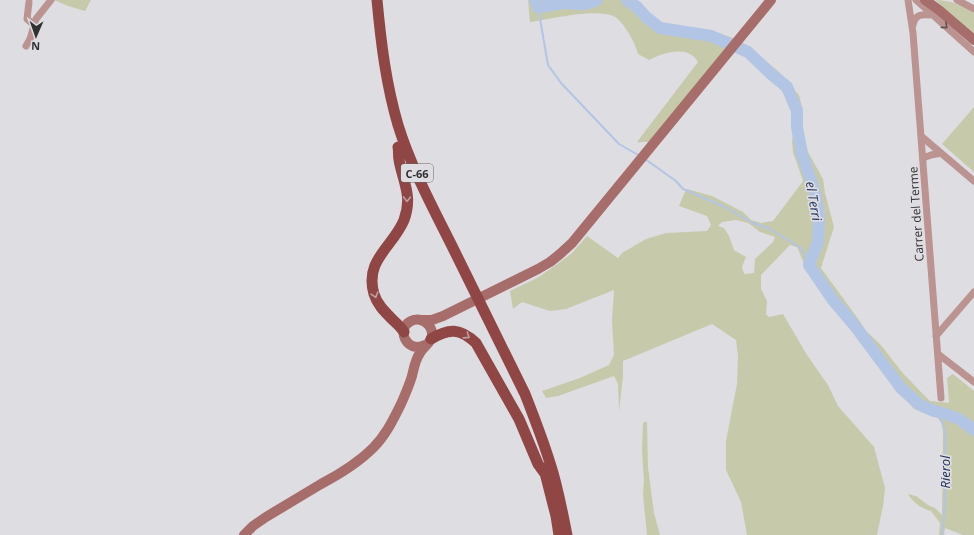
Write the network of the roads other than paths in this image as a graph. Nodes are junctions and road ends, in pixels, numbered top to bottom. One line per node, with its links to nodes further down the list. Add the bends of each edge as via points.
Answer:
1 (51, 0): 13 (street)
2 (370, 0): 19 (highway, C-66, via 378,68)
3 (377, 0): 23 (highway, C-66, via 387,77 399,127)
4 (771, 0): 26 (main road, via 572,243 538,269)
5 (908, 0): 14 (street, Carrer del Terme)
6 (916, 0): 12 (street)
7 (925, 0): 12 (main road)
8 (931, 0): 12 (main road)
9 (957, 0): 11 (street)
10 (29, 2): 13 (street, via 27,19)
11 (974, 8)
12 (935, 12): 14 (street, via 918,16 913,22); 15 (main road); 17 (street, one-way to 17)
13 (34, 25): 16 (street)
14 (913, 30): 18 (street, Carrer del Terme)
15 (974, 40)
16 (26, 46)
17 (974, 52)
18 (921, 136): 20 (street); 21 (street, Carrer del Terme)
19 (398, 148): 23 (highway, C-66, via 429,216); 30 (highway, one-way to 30, via 407,192 407,206 401,227 375,264 372,285 380,307)
20 (941, 153): 21 (street); 22 (street)
21 (923, 158): 28 (street, Carrer del Terme)
22 (974, 181)
23 (471, 292): 25 (highway, C-66)
24 (974, 292): 27 (street)
25 (479, 308): 38 (highway, C-66, via 524,410); 41 (highway, C-66, via 525,394 538,427 554,478)
26 (443, 316): 29 (main road, via 432,320); 32 (main road, via 436,323)
27 (951, 317): 28 (street); 31 (street)
28 (935, 318): 31 (street, Carrer del Terme)
29 (420, 320): 30 (main road, via 408,323); 32 (main road, via 430,327)
30 (404, 332): 33 (main road, via 404,339)
31 (936, 336): 34 (street, Carrer del Terme)
32 (429, 338): 33 (main road, via 417,348); 35 (main road); 38 (highway, one-way to 38, via 443,332 461,332 476,343 519,419 538,464)
33 (410, 345): 35 (main road)
34 (938, 354): 36 (street); 37 (street, Carrer del Terme)
35 (414, 366): 39 (main road, via 407,390 392,422 374,447 352,466 266,517)
36 (974, 382)
37 (941, 398)
38 (546, 475): 40 (highway, C-66)
39 (244, 535)
40 (559, 535)
41 (567, 535)

